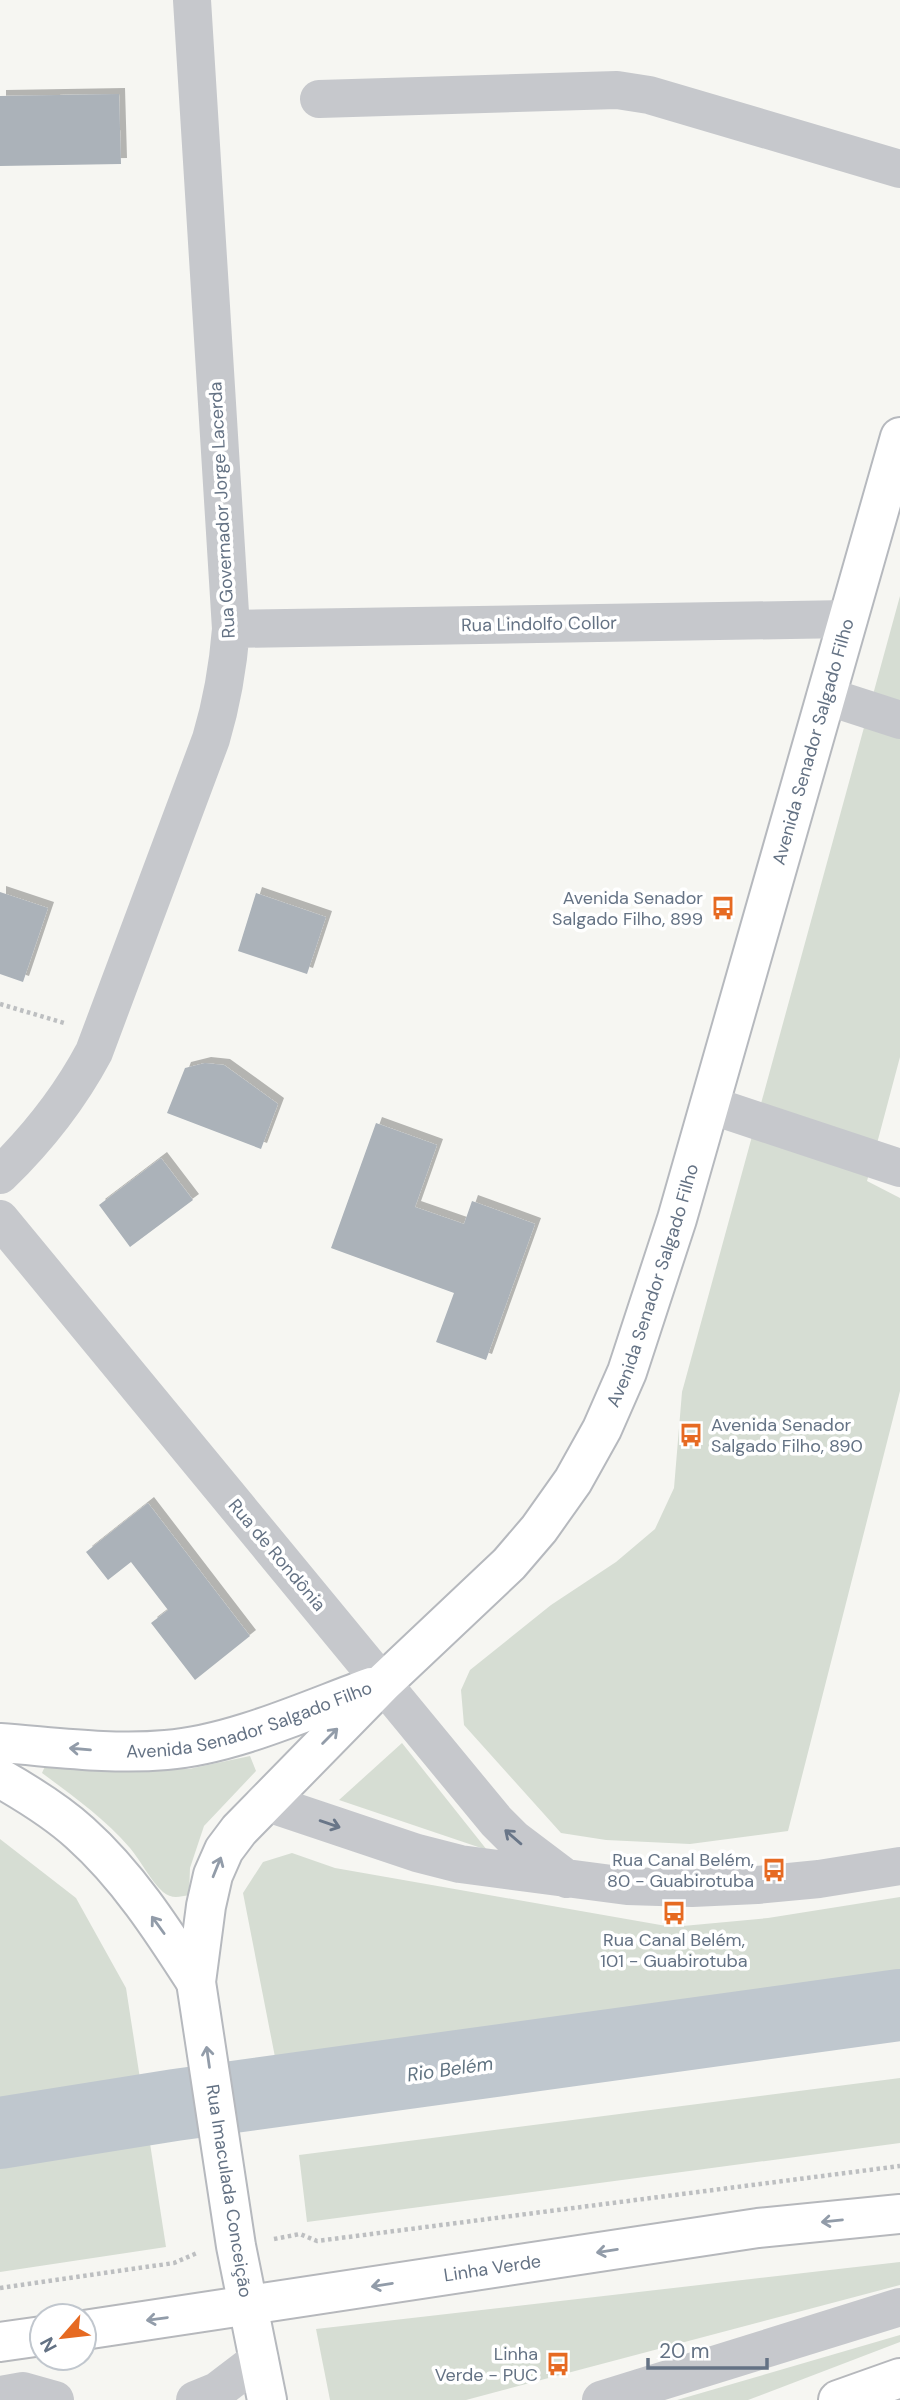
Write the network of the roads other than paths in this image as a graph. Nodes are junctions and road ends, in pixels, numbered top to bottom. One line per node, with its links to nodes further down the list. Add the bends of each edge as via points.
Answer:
1 (192, 0): 6 (street, Rua Governador Jorge Lacerda)
2 (319, 99): 3 (street, via 617,90 649,95)
3 (900, 169)
4 (900, 437): 5 (main road, Avenida Senador Salgado Filho)
5 (848, 620): 6 (street, Rua Lindolfo Collor); 7 (main road, Avenida Senador Salgado Filho)
6 (231, 629): 11 (street, Rua Governador Jorge Lacerda, via 224,690 211,738 102,1035 67,1098)
7 (826, 696): 8 (street); 9 (main road, Avenida Senador Salgado Filho)
8 (900, 720)
9 (710, 1105): 10 (street); 13 (main road, Avenida Senador Salgado Filho, via 627,1372 579,1471 509,1564)
10 (898, 1161)
11 (0, 1175)
12 (0, 1219): 13 (street, Rua de Rondônia)
13 (383, 1683): 14 (main road, Avenida Senador Salgado Filho, one-way to 14, via 217,1741 168,1750 114,1752); 16 (main road, Rua Imaculada Conceição, one-way to 13); 18 (street, Rua de Rondônia, one-way to 13, via 496,1821)
14 (0, 1743)
15 (0, 1777): 19 (main road, Rua Imaculada Conceição, one-way to 15, via 110,1863 69,1824)
16 (265, 1802): 18 (street, one-way to 18, via 460,1864); 19 (main road, Rua Imaculada Conceição, one-way to 16, via 213,1875 224,1850)
17 (900, 1866): 18 (street, via 794,1881 692,1888)
18 (567, 1879)
19 (197, 1982): 21 (main road, Rua Imaculada Conceição, one-way to 19)
20 (900, 2214): 21 (main road, Linha Verde, one-way to 21, via 758,2228)
21 (247, 2305): 23 (main road, Linha Verde, one-way to 23); 26 (main road, Rua Imaculada Conceição)
22 (900, 2307): 32 (street)
23 (98, 2328)
24 (28, 2338): 25 (main road)
25 (0, 2342)
26 (259, 2359): 30 (street); 31 (main road, Rua Imaculada Conceição)
27 (900, 2378): 33 (main road)
28 (0, 2395): 29 (street, via 23,2391)
29 (55, 2400)
30 (195, 2400)
31 (267, 2400)
32 (601, 2400)
33 (838, 2400)

